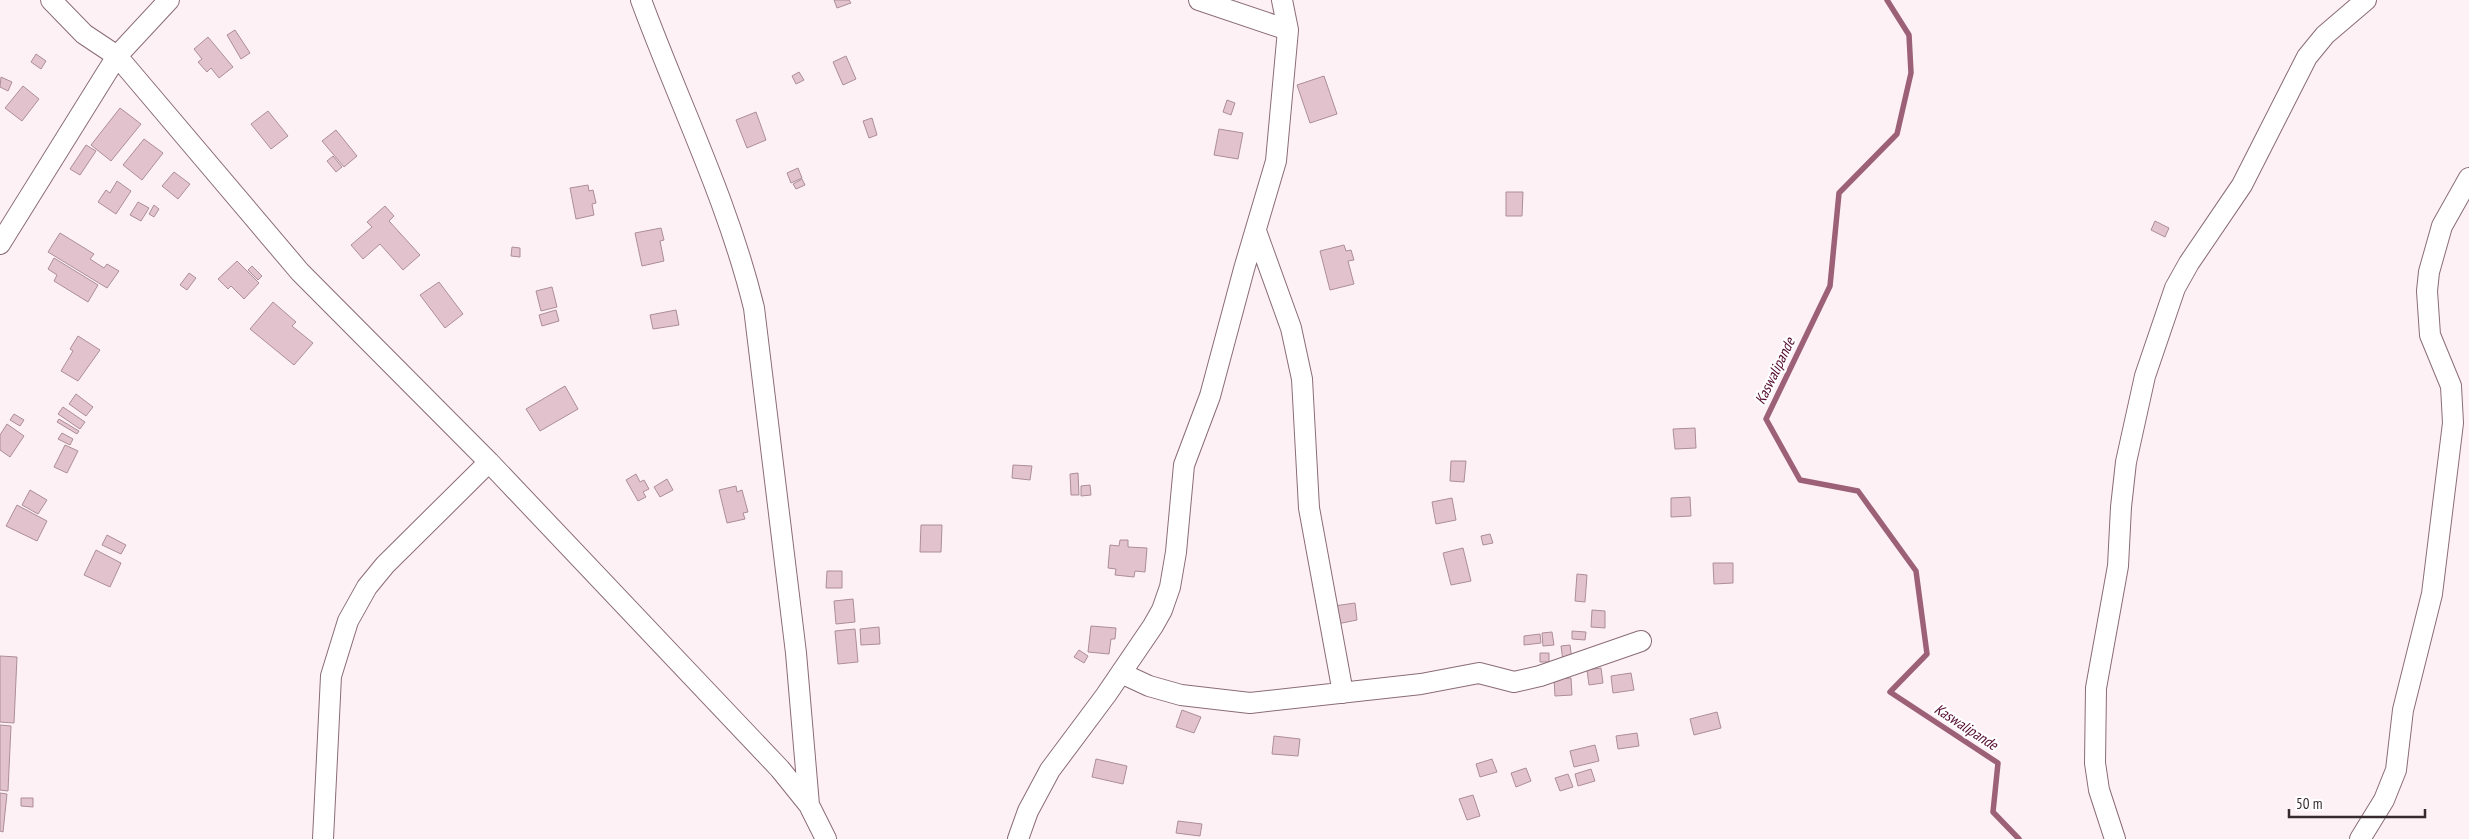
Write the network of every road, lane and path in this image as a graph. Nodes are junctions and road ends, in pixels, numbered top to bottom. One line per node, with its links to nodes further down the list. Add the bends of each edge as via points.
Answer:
1 (51, 0): 8 (street, via 84,34)
2 (169, 0): 8 (street)
3 (641, 0): 16 (street, via 716,187 754,308 796,653)
4 (1199, 0): 7 (street)
5 (1282, 0): 7 (street)
6 (2366, 0): 20 (street, via 2324,35 2307,57 2255,164 2188,263 2175,288 2145,376 2126,462 2118,566 2096,688 2095,763 2099,790)
7 (1288, 30): 10 (street, via 1276,161)
8 (116, 56): 11 (street); 12 (street, via 300,272)
9 (2469, 178): 21 (street, via 2442,226 2427,291 2430,335 2451,386 2453,423 2432,594 2403,710 2396,770 2384,800)
10 (1256, 231): 14 (street, via 1210,396 1184,465 1170,588 1153,626); 15 (street, via 1291,328 1302,379 1310,508)
11 (0, 244)
12 (489, 462): 16 (street, via 780,769); 17 (street, via 386,565 367,587 348,621 331,676)
13 (1641, 641): 15 (street, via 1521,680 1503,680 1479,673)
14 (1121, 673): 15 (street, via 1150,686 1216,701 1250,703); 19 (street, via 1050,770 1028,811)
15 (1343, 693)
16 (809, 805): 18 (street)
17 (323, 839)
18 (826, 839)
19 (1018, 839)
20 (2115, 839)
21 (2360, 839)

